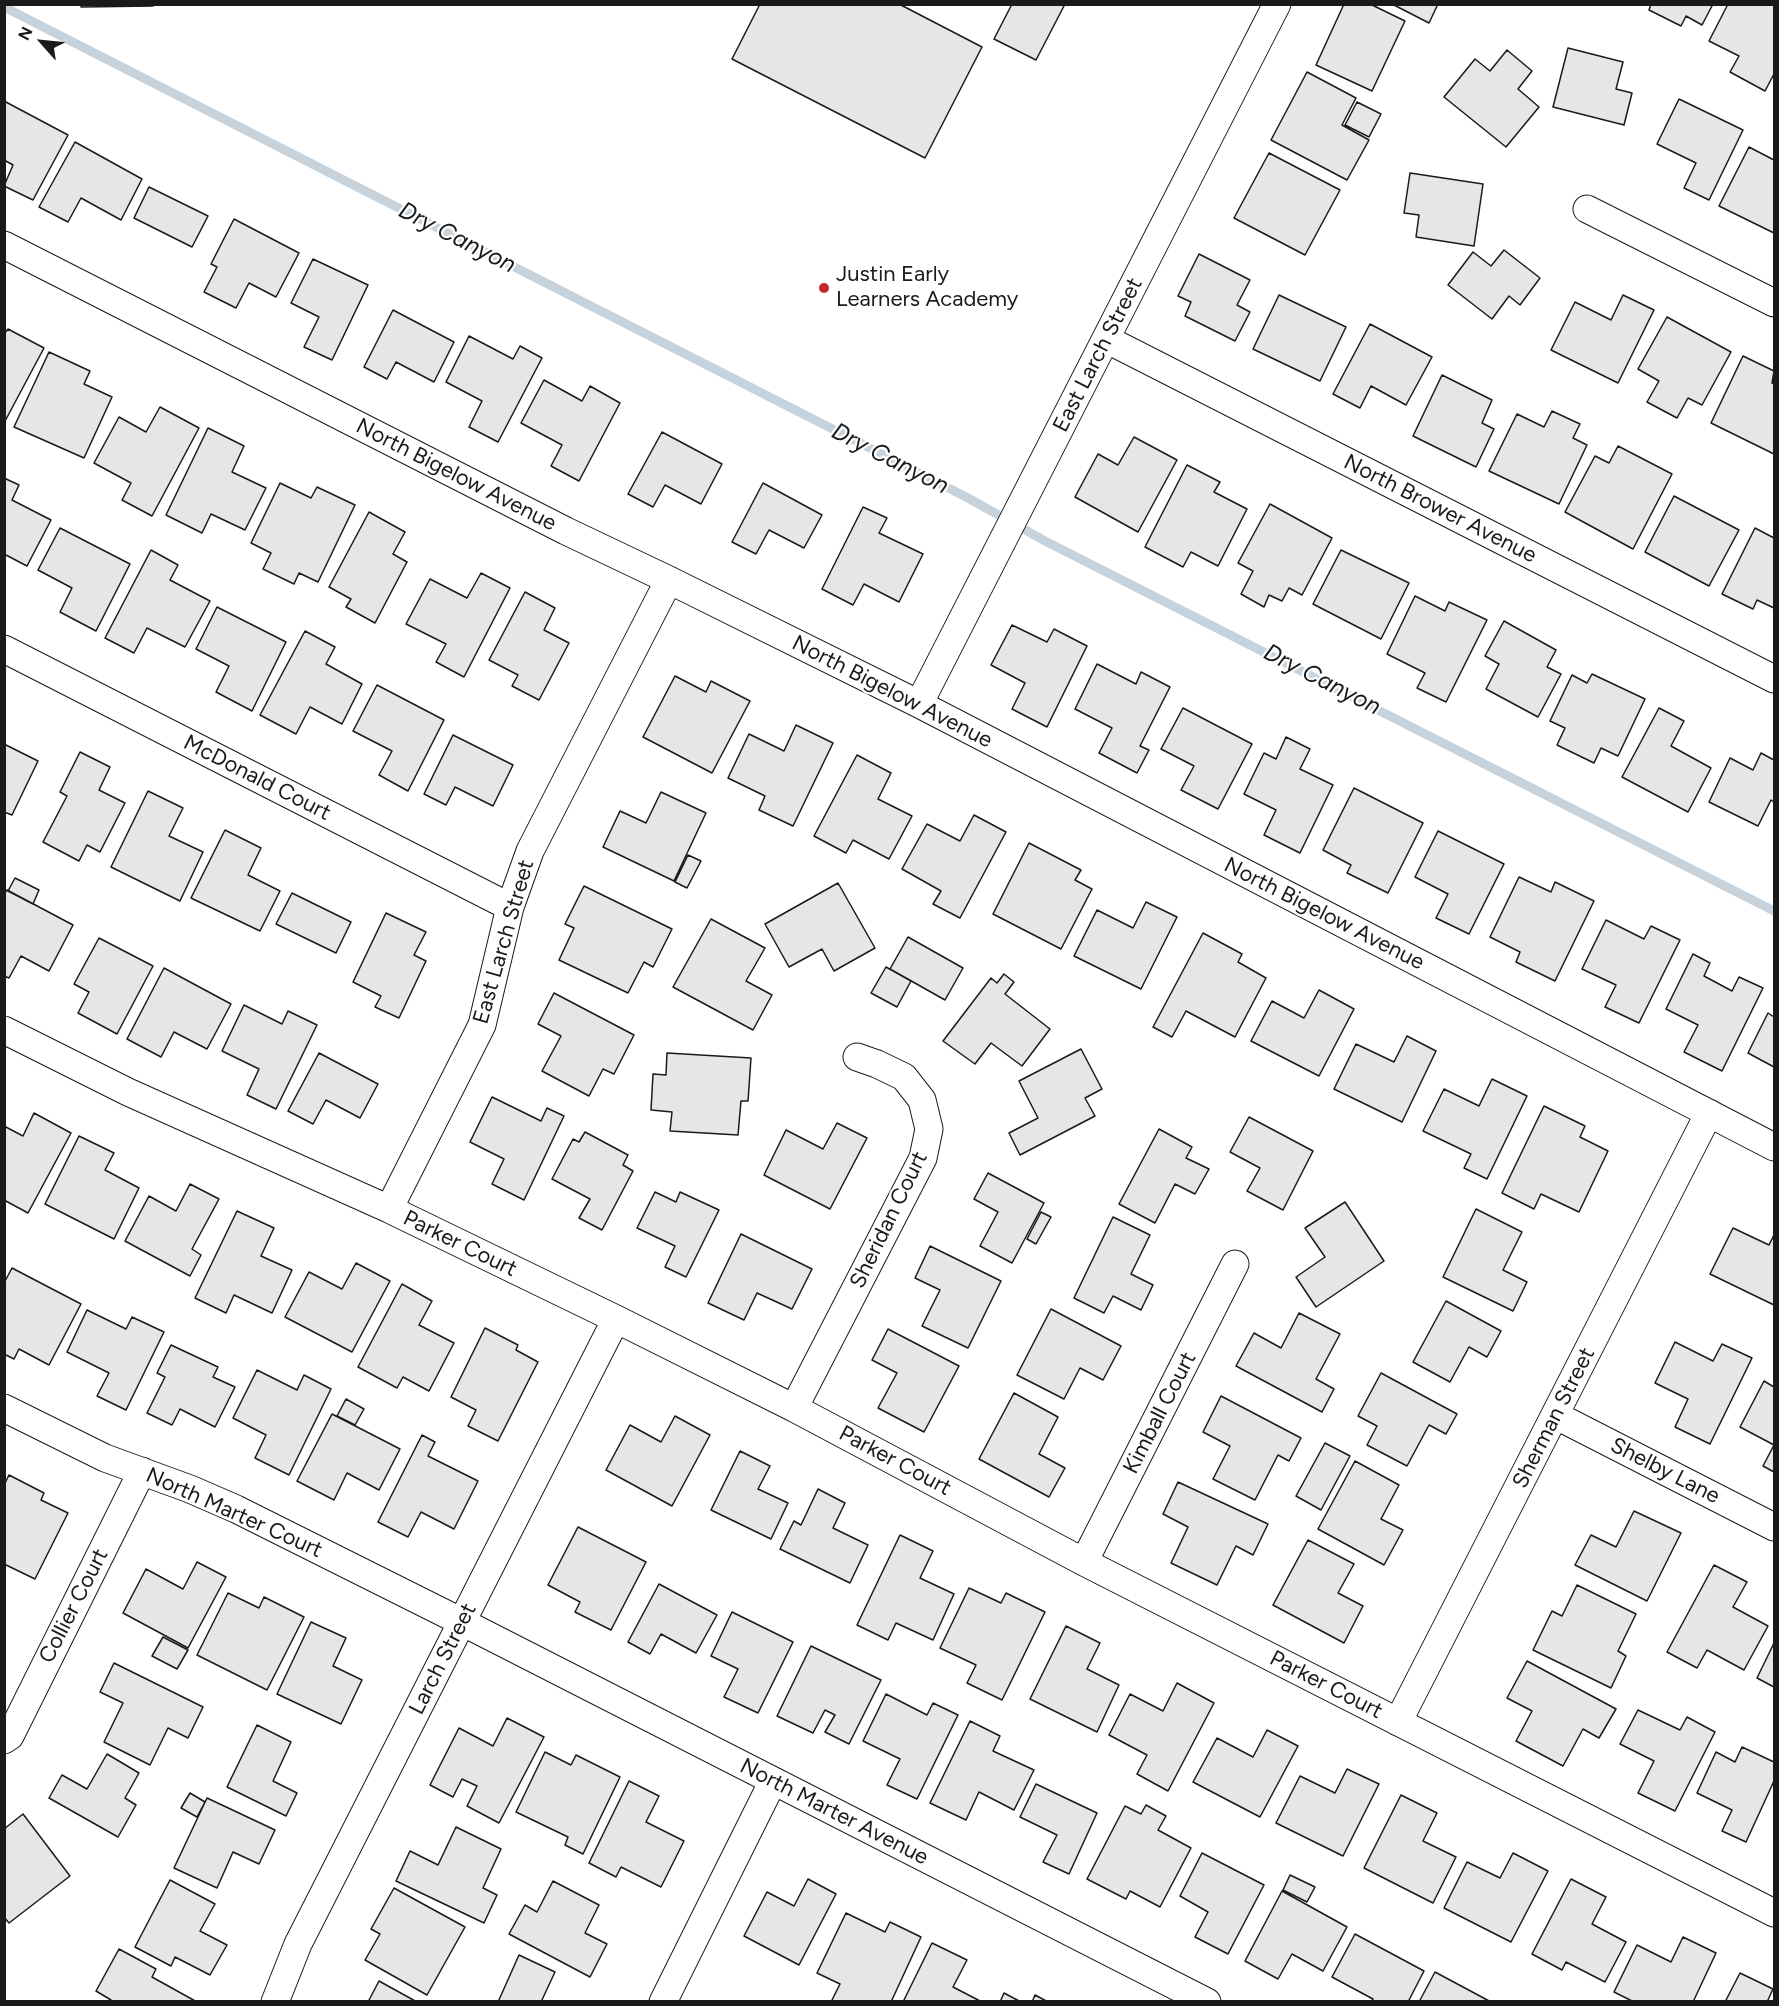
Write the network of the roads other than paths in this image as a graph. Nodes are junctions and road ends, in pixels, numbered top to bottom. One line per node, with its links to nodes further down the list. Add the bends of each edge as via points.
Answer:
1 (1277, 4): 5 (street, East Larch Street)
2 (1587, 209): 4 (street)
3 (4, 245): 6 (street, North Bigelow Avenue)
4 (1774, 303)
5 (1106, 339): 8 (street, North Brower Avenue); 9 (street, East Larch Street)
6 (669, 580): 9 (street, North Bigelow Avenue); 10 (street, East Larch Street, via 530,851)
7 (4, 649): 10 (street, McDonald Court)
8 (1774, 679)
9 (919, 704): 13 (street, North Bigelow Avenue)
10 (510, 907): 15 (street, East Larch Street, via 482,1025)
11 (4, 1030): 15 (street, Parker Court, via 128,1092)
12 (857, 1057): 19 (street, Sheridan Court, via 904,1077 922,1100 929,1129 923,1158)
13 (1709, 1113): 14 (street, North Bigelow Avenue); 20 (street, Sherman Street)
14 (1774, 1147)
15 (389, 1209): 17 (street, Parker Court)
16 (1235, 1264): 23 (street, Kimball Court)
17 (616, 1319): 19 (street, Parker Court); 24 (street, Larch Street)
18 (4, 1408): 21 (street, North Marter Court, via 105,1458)
19 (794, 1408): 23 (street, Parker Court)
20 (1555, 1415): 22 (street, Shelby Lane); 25 (street, Sherman Street)
21 (142, 1471): 24 (street, North Marter Court, via 236,1509); 26 (street, Collier Court, via 10,1736)
22 (1774, 1527)
23 (1084, 1562): 25 (street, Parker Court)
24 (462, 1622): 27 (street, North Marter Avenue); 29 (street, Larch Street, via 298,1944)
25 (1398, 1722): 28 (street, Parker Court)
26 (4, 1740)
27 (773, 1781): 30 (street); 31 (street, North Marter Avenue)
28 (1774, 1913)
29 (275, 2001)
30 (663, 2001)
31 (1207, 2001)

